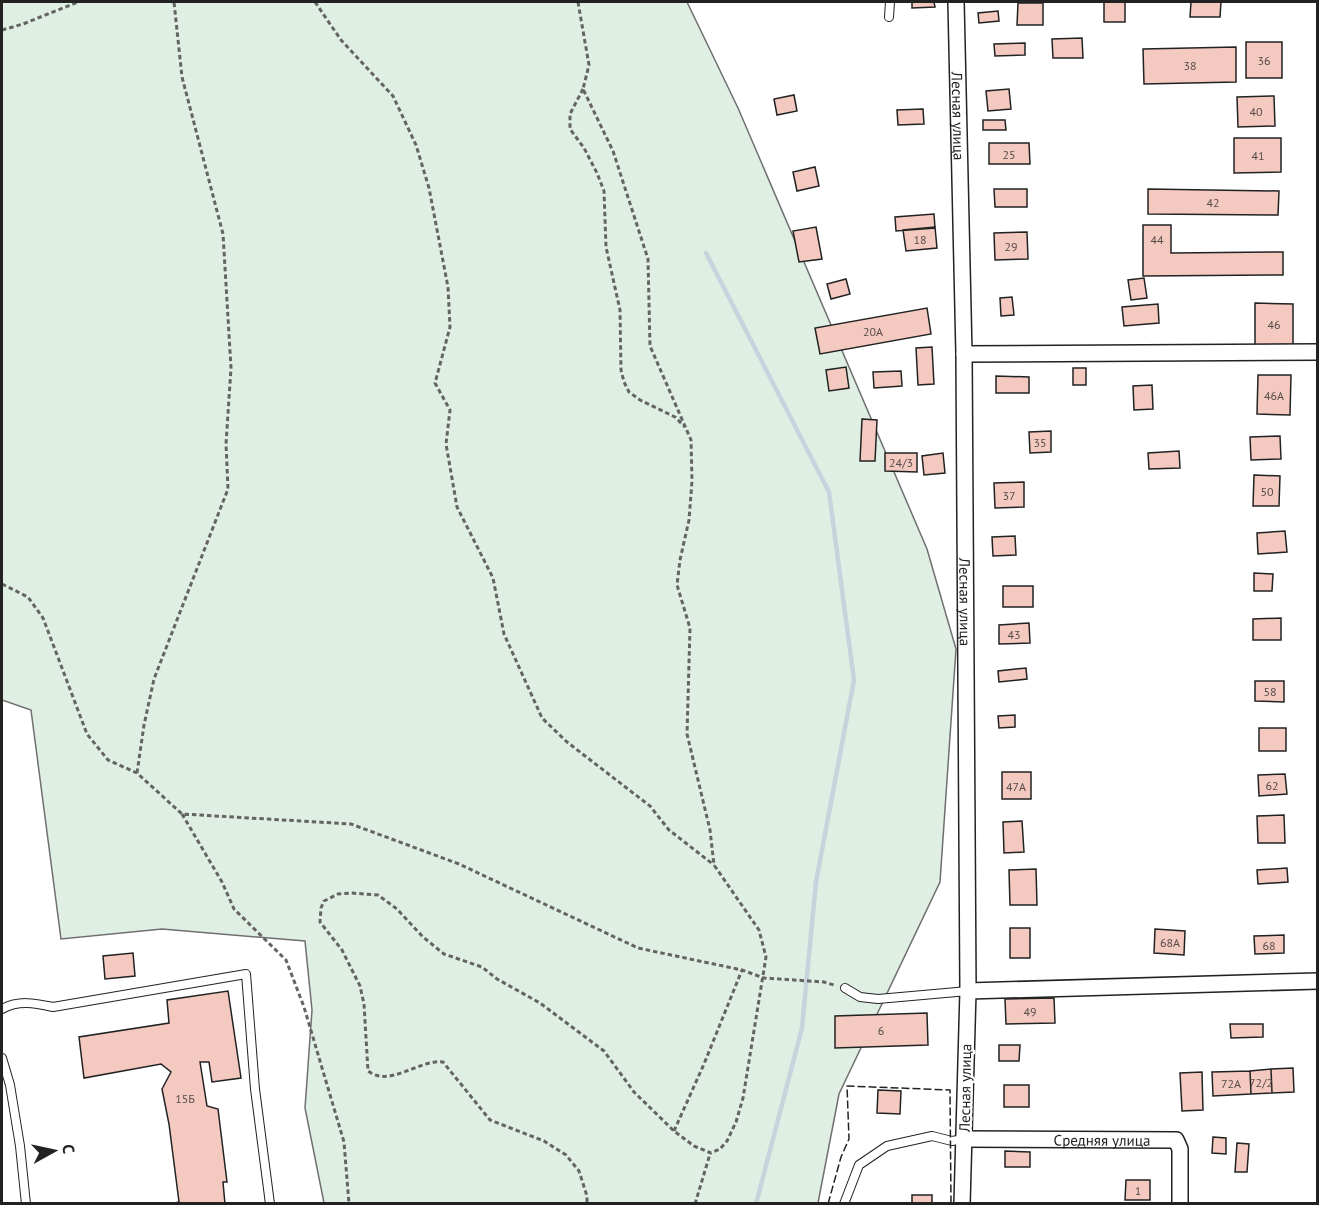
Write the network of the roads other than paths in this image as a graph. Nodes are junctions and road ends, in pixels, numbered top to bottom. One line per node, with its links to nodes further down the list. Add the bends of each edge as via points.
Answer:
1 (890, 2): 3 (lane)
2 (956, 2): 5 (street, Лесная улица)
3 (889, 17)
4 (1317, 352): 5 (street)
5 (964, 354): 8 (street, Лесная улица)
6 (1317, 981): 8 (street)
7 (845, 988): 8 (lane, via 860,997 878,999)
8 (968, 991): 11 (street, Лесная улица)
9 (2, 1009): 13 (lane, via 28,1001 53,1007 246,974 255,1089)
10 (2, 1058): 12 (lane, via 12,1095)
11 (964, 1139): 14 (lane, via 952,1141 932,1136 887,1146 859,1165); 15 (street, Лесная улица); 16 (street, Средняя улица, via 1176,1140 1180,1149)
12 (26, 1203)
13 (270, 1203)
14 (844, 1203)
15 (962, 1203)
16 (1180, 1203)

